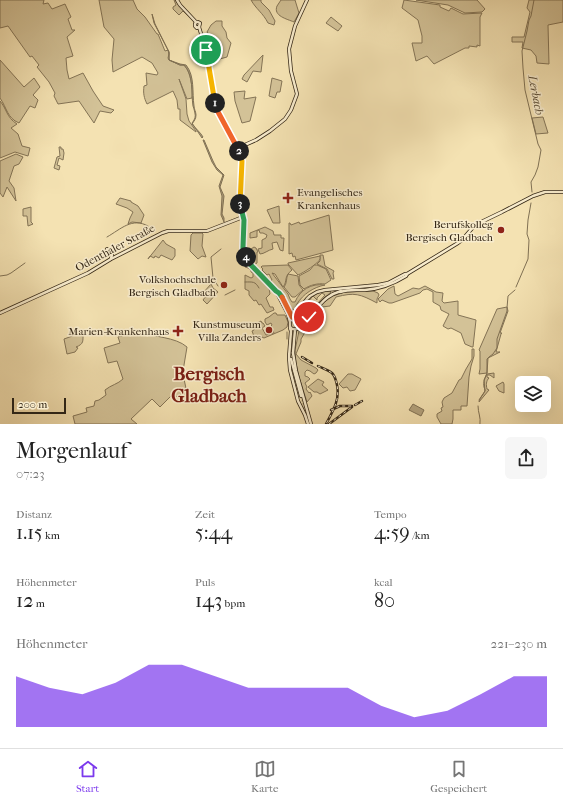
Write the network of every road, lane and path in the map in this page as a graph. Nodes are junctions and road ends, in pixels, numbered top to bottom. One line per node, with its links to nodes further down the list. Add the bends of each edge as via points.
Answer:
1 (177, 0): 3 (main road, via 196,22 194,26 199,27 217,110)
2 (307, 0): 3 (main road, via 295,26 289,49 297,94 291,110 270,132)
3 (238, 148): 5 (main road, via 242,161 240,203)
4 (563, 192): 8 (main road, via 545,192 533,196 475,225 458,243 398,281 378,288)
5 (243, 217): 7 (main road, Odenthaler Straße, via 207,231 163,232); 11 (main road, via 243,251 249,263 276,291)
6 (107, 249): 7 (main road, via 112,254)
7 (111, 259): 12 (main road, Odenthaler Straße, via 88,273)
8 (364, 288): 9 (main road); 10 (main road, via 337,292)
9 (347, 289): 10 (main road); 11 (main road, via 326,290 314,294 296,312)
10 (329, 296): 14 (main road, via 309,317)
11 (288, 311): 13 (main road)
12 (0, 313)
13 (292, 320): 14 (main road); 15 (main road, via 289,325)
14 (300, 322): 15 (main road)
15 (294, 329): 16 (main road, via 291,331); 17 (main road)
16 (290, 349): 18 (main road); 21 (main road, via 290,370)
17 (293, 353): 18 (main road); 20 (main road)
18 (292, 366): 19 (main road)
19 (301, 396)
20 (306, 405): 21 (main road); 22 (main road)
21 (302, 408): 22 (main road)
22 (310, 424)

